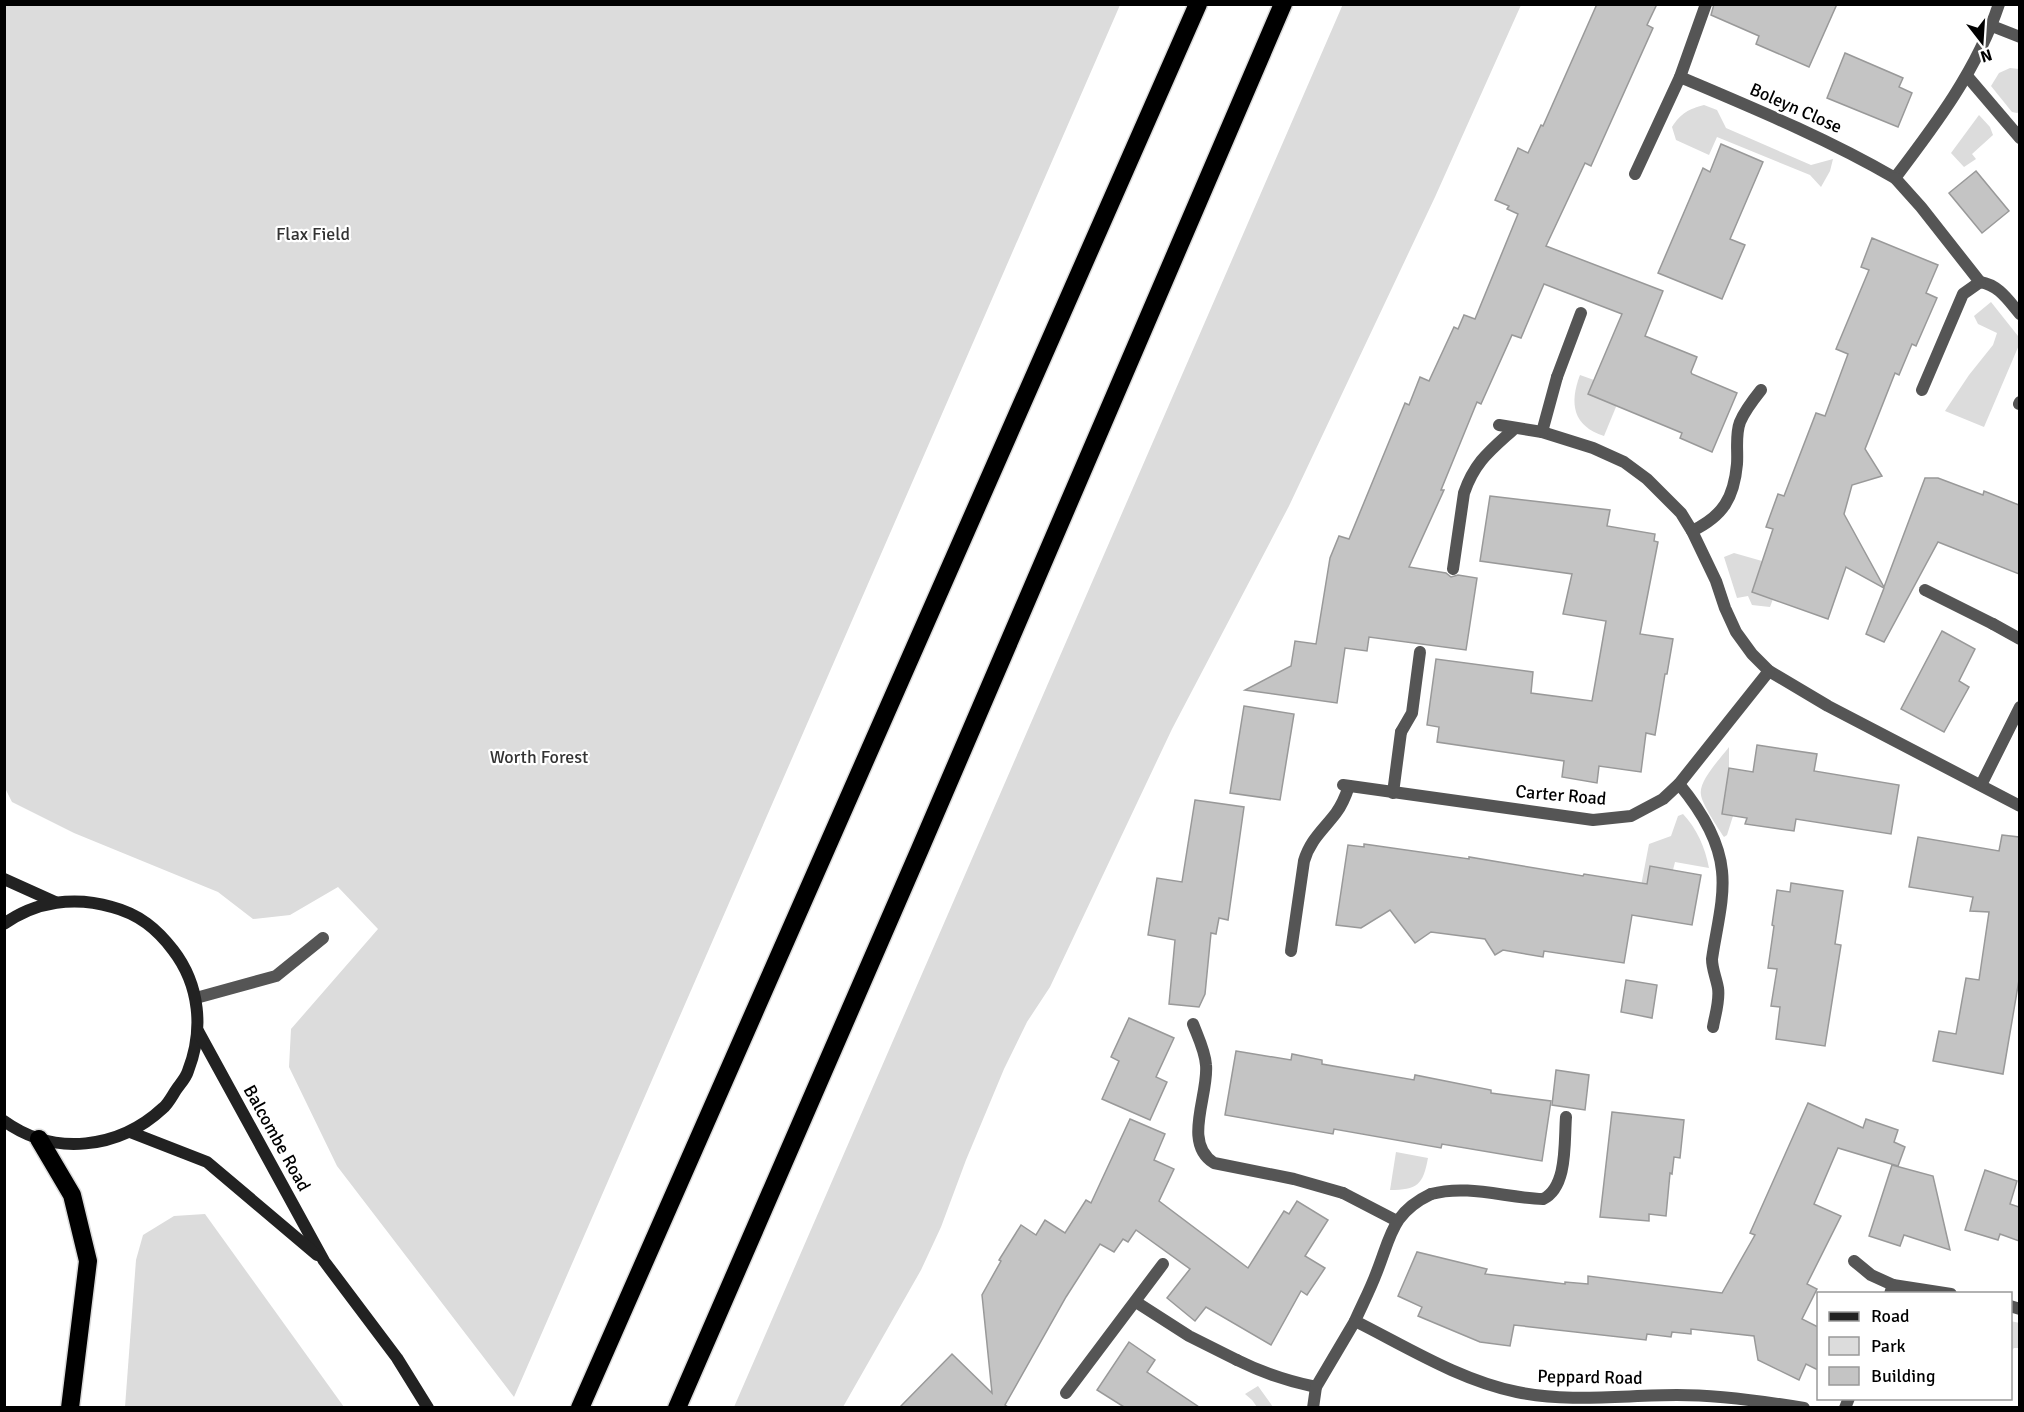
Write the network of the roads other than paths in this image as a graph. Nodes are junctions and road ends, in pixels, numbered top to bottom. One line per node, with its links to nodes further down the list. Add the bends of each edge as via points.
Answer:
1 (1198, 4): 57 (highway)
2 (1283, 4): 58 (highway)
3 (1706, 4): 8 (street)
4 (1999, 4): 5 (street)
5 (1992, 26): 6 (street); 7 (street)
6 (2019, 37)
7 (1967, 76): 9 (street); 11 (street)
8 (1680, 77): 10 (street); 11 (street, Boleyn Close, via 1812,134)
9 (2019, 138)
10 (1635, 174)
11 (1895, 178): 12 (street, Boleyn Close)
12 (1980, 282): 14 (street, via 2000,291); 16 (street, via 1963,294)
13 (1581, 312): 19 (street)
14 (2019, 314)
15 (1761, 390): 20 (street, via 1740,423 1730,495 1716,517)
16 (1922, 390)
17 (1499, 425): 18 (street)
18 (1515, 428): 19 (street); 21 (street, via 1481,459 1468,481)
19 (1542, 432): 20 (street, via 1624,462 1667,498)
20 (1692, 531): 25 (street, via 1737,632)
21 (1453, 569)
22 (1925, 590): 23 (street)
23 (2019, 639)
24 (1420, 652): 29 (street, via 1412,713 1401,732)
25 (1769, 671): 27 (street, Carter Road); 28 (street)
26 (2019, 707): 28 (street)
27 (1679, 784): 29 (street, Carter Road, via 1663,799 1631,816 1593,820); 38 (street, via 1705,823 1722,869 1712,958 1718,989)
28 (1981, 785): 30 (street)
29 (1393, 793): 35 (street, Carter Road, via 1346,786 1338,810 1307,849)
30 (2019, 806)
31 (4, 879): 32 (main road)
32 (55, 902): 33 (main road, via 19,914); 36 (main road, via 93,901 129,911 160,933 183,963)
33 (4, 924)
34 (323, 938): 36 (street, via 276,976)
35 (1291, 951)
36 (196, 998): 39 (main road)
37 (1193, 1024): 44 (street, via 1206,1065 1199,1128 1199,1143 1206,1158 1343,1193)
38 (1713, 1027)
39 (198, 1031): 42 (main road, via 188,1072 170,1099); 45 (main road, Balcombe Road)
40 (1566, 1117): 44 (street, via 1561,1175 1551,1195 1530,1198 1446,1190 1415,1201)
41 (4, 1121): 43 (main road)
42 (130, 1132): 43 (main road, via 100,1142 69,1145); 45 (main road, Balcombe Road, via 207,1162)
43 (39, 1139): 55 (highway, via 72,1195 88,1261)
44 (1397, 1221): 51 (street)
45 (324, 1261): 56 (main road, Balcombe Road, via 397,1358)
46 (1854, 1261): 48 (street)
47 (1163, 1264): 50 (street)
48 (1892, 1289): 49 (street)
49 (1936, 1292)
50 (1136, 1302): 52 (street, via 1189,1335 1262,1372); 53 (street)
51 (1354, 1321): 52 (street); 54 (street, Peppard Road, via 1480,1382 1518,1393)
52 (1316, 1387): 59 (street)
53 (1066, 1393)
54 (1601, 1402): 60 (street, Peppard Road, via 1676,1395 1720,1396)
55 (70, 1407)
56 (428, 1407)
57 (580, 1407)
58 (677, 1407)
59 (1313, 1407)
60 (1804, 1407)

